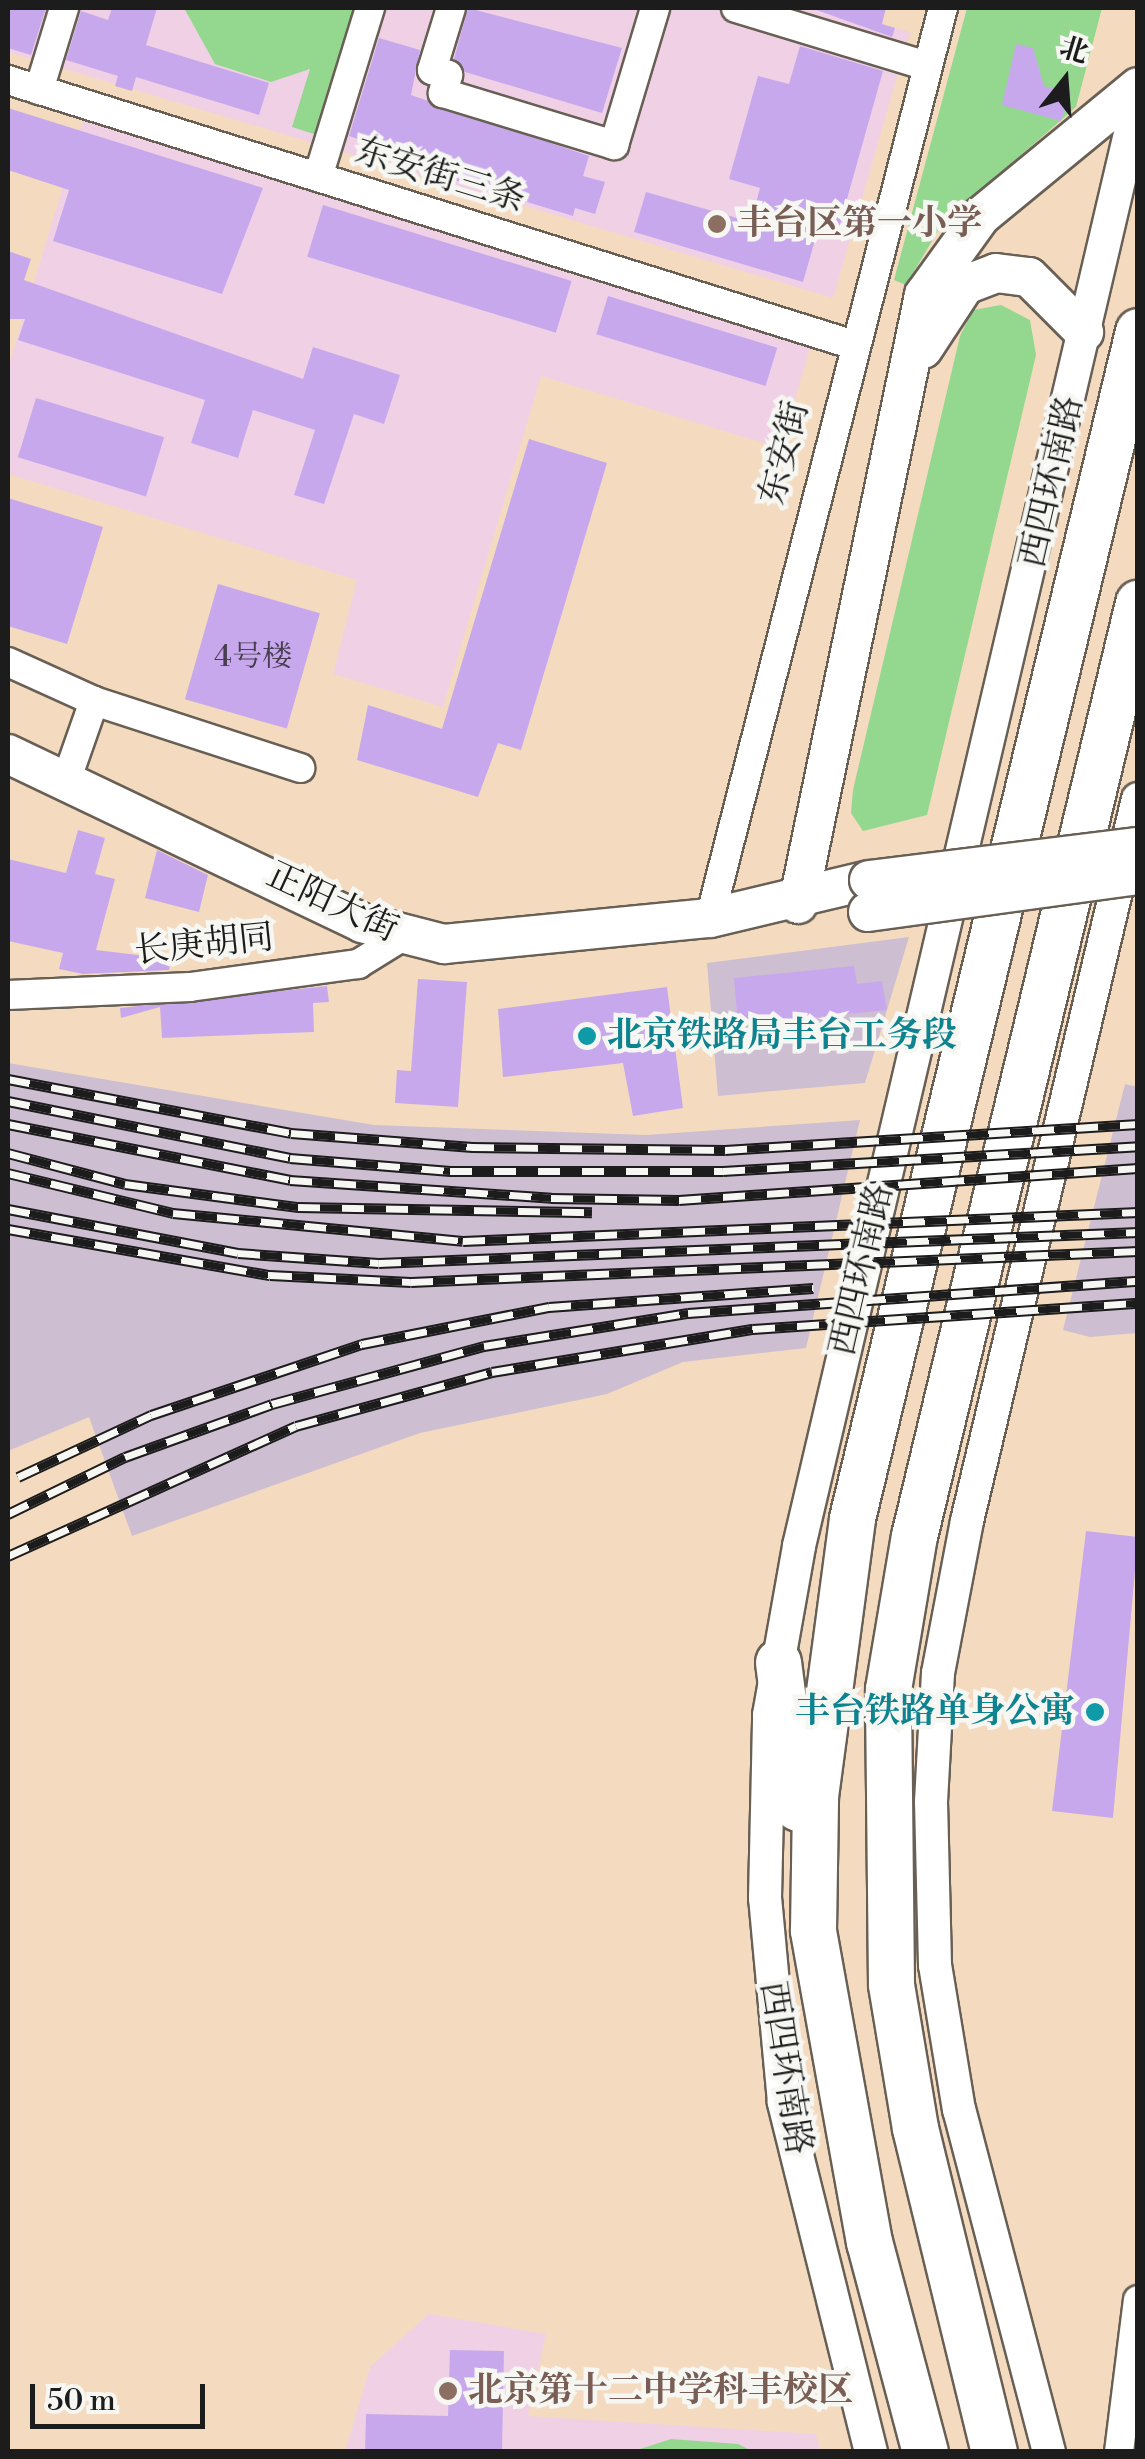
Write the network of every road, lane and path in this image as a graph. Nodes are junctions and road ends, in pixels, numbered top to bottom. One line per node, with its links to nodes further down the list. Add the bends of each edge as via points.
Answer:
1 (64, 8): 10 (street)
2 (370, 8): 12 (street)
3 (451, 8): 4 (street, via 432,70 448,76 443,92 614,144)
4 (655, 8)
5 (736, 8): 7 (street)
6 (943, 8): 7 (street, 东安街)
7 (927, 66): 15 (street, 东安街)
8 (8, 80): 10 (street, 东安街三条)
9 (1138, 87): 16 (main road, via 944,257 924,295)
10 (39, 90): 12 (street, 东安街三条)
11 (1138, 99): 14 (street, 西四环南路)
12 (318, 177): 15 (street, 东安街三条)
13 (1138, 331): 32 (highway, 西四环南路, via 852,1518 815,1796)
14 (1084, 332): 16 (main road, via 1030,277 996,274 965,285); 31 (street, 西四环南路)
15 (851, 344): 28 (street, 东安街)
16 (917, 360): 27 (main road)
17 (1138, 604): 34 (highway, via 914,1536 888,1689 882,1824 891,1984 915,2128)
18 (8, 662): 19 (street)
19 (94, 701): 21 (street); 22 (street)
20 (8, 754): 22 (main road, 正阳大街)
21 (300, 768)
22 (66, 781): 29 (main road, 正阳大街)
23 (1138, 799): 41 (street, via 968,1521 938,1674 930,1802 936,1964 959,2110)
24 (1138, 847): 26 (main road, 正阳大街, bridge)
25 (1138, 875): 26 (main road, 正阳大街, bridge)
26 (869, 896): 27 (main road, 正阳大街)
27 (798, 904): 28 (main road, 正阳大街)
28 (710, 918): 29 (main road, 正阳大街, via 444,944)
29 (400, 938): 30 (street, 长庚胡同, via 358,964 190,987)
30 (8, 995)
31 (778, 1662): 32 (highway); 36 (street, 西四环南路, via 764,1770 772,2009 784,2102)
32 (812, 1930): 35 (highway, 西四环南路, via 869,2242)
33 (1138, 2300): 42 (street)
34 (980, 2385): 39 (highway); 40 (highway)
35 (912, 2405): 37 (highway); 38 (highway, 西四环南路)
36 (871, 2452)
37 (913, 2452)
38 (924, 2452)
39 (994, 2452)
40 (1016, 2452)
41 (1049, 2452)
42 (1119, 2452)

